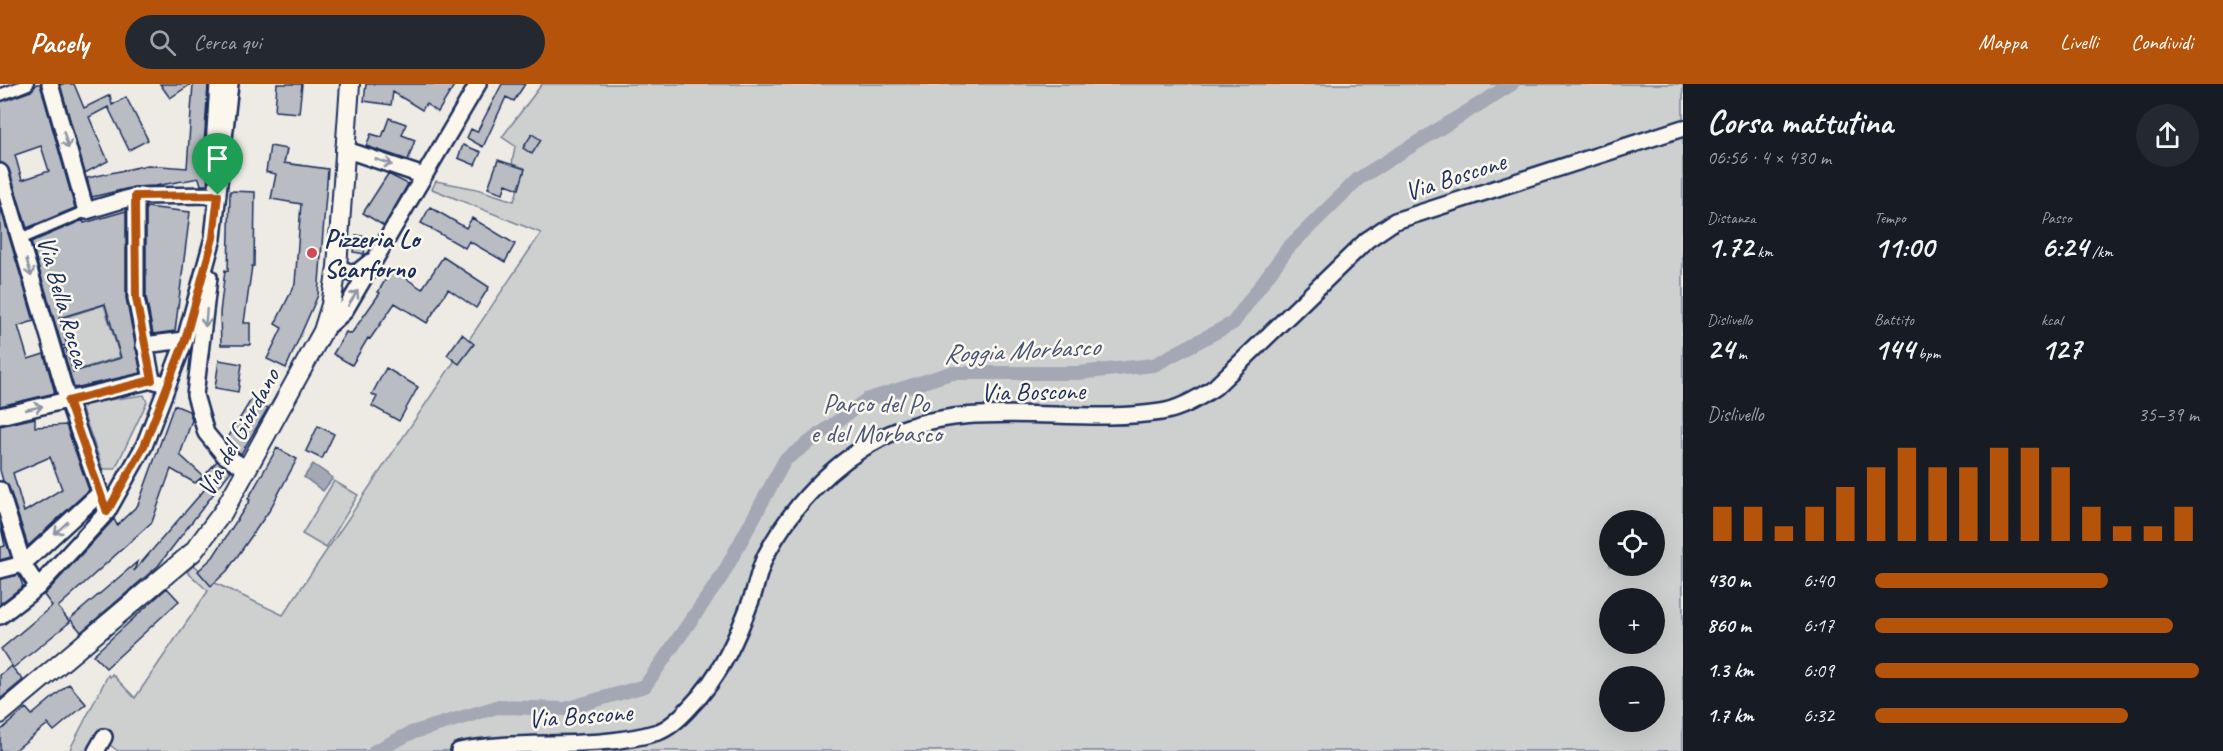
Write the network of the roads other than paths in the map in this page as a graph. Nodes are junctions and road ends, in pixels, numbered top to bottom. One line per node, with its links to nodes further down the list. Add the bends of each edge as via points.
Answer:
1 (28, 84): 7 (street)
2 (50, 84): 14 (street, one-way to 14)
3 (218, 84): 12 (street, via 213,159)
4 (230, 84): 12 (street)
5 (350, 84): 9 (street, Via del Giordano)
6 (478, 84): 11 (street)
7 (0, 95)
8 (1683, 128): 38 (street, Via Boscone, via 1395,221 1367,240 1215,387 1193,401 1162,412 966,416 914,424 882,438 848,457 787,520 765,557 723,665 704,693 677,720 659,732 612,741)
9 (344, 149): 11 (street, one-way to 11); 18 (street, Via del Giordano)
10 (0, 172): 16 (street, Via Bella Rocca)
11 (424, 176): 17 (street)
12 (218, 195): 13 (street); 15 (street)
13 (135, 196): 14 (street); 21 (street, via 136,298)
14 (86, 212): 16 (street)
15 (213, 238): 20 (street); 26 (street, one-way to 26, via 195,395 206,433 224,455)
16 (20, 239): 23 (street, Via Bella Rocca, one-way to 23)
17 (374, 258): 18 (street, via 355,274); 19 (street, one-way to 17, via 344,312)
18 (337, 267): 19 (street, Via del Giordano)
19 (323, 331): 26 (street, Via del Giordano)
20 (185, 340): 21 (street); 22 (street)
21 (144, 345): 22 (street)
22 (159, 382): 23 (street); 27 (street, via 144,446)
23 (68, 401): 24 (street, one-way to 23); 25 (street, Via Bella Rocca)
24 (0, 416)
25 (92, 469): 27 (street); 29 (street, Via Bella Rocca)
26 (247, 470): 35 (street, Via del Giordano, via 223,512 193,552)
27 (124, 482): 30 (street)
28 (0, 490): 31 (street)
29 (100, 493): 30 (street, Via Bella Rocca); 31 (street, one-way to 31)
30 (107, 512): 33 (street)
31 (23, 564): 32 (street); 33 (street)
32 (0, 570)
33 (38, 587): 34 (street)
34 (0, 616)
35 (0, 714)
36 (104, 737): 37 (street)
37 (96, 751)
38 (459, 751)

